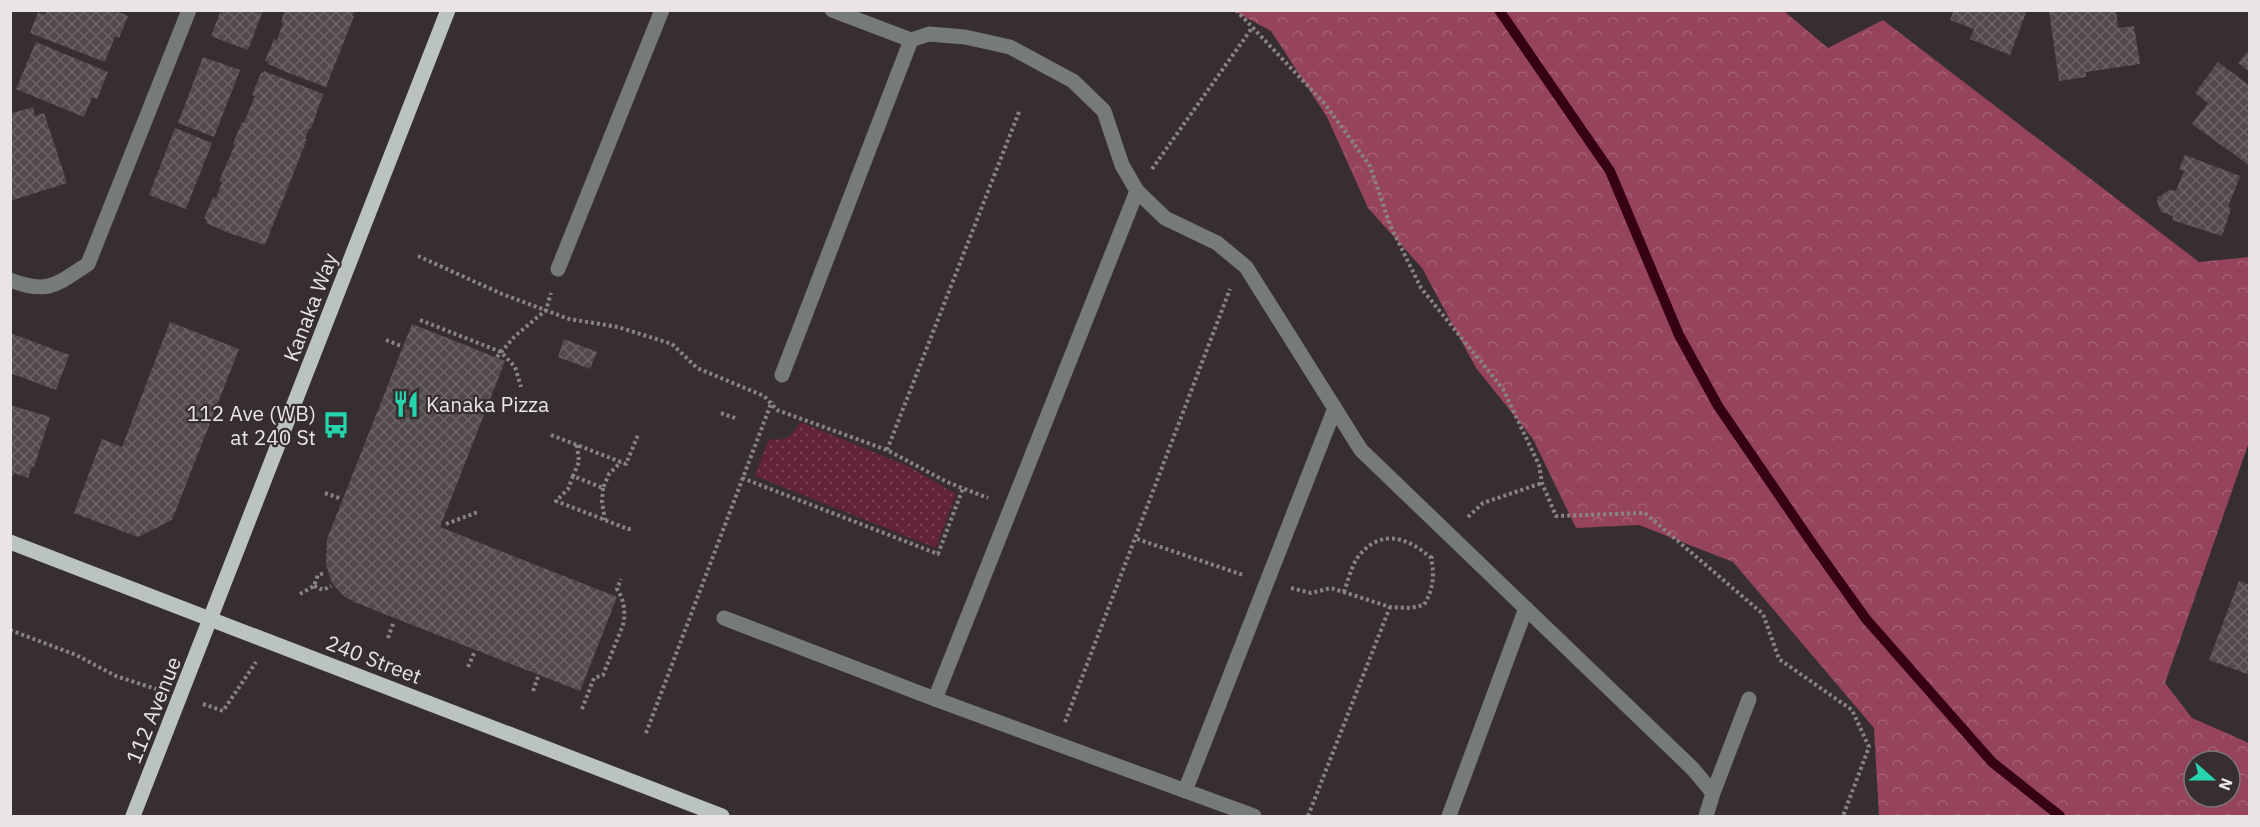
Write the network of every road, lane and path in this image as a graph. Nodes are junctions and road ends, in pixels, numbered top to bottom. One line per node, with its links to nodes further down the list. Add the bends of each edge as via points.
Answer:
1 (189, 10): 13 (lane, via 88,264 55,286 28,287)
2 (448, 10): 57 (main road, Kanaka Way)
3 (662, 10): 12 (lane)
4 (832, 10): 7 (lane)
5 (1236, 10): 6 (path)
6 (1252, 28): 9 (path); 33 (path, via 1324,104 1370,166 1390,225 1420,288 1503,389 1539,465)
7 (911, 40): 9 (lane, via 929,34 1010,47 1073,81 1104,111 1122,165); 20 (lane)
8 (1019, 112): 29 (path)
9 (1137, 191): 11 (lane, via 1165,218 1217,243); 38 (lane)
10 (418, 256): 14 (path)
11 (1240, 263): 23 (lane); 44 (path)
12 (558, 269): 14 (path)
13 (10, 280)
14 (546, 310): 18 (path); 22 (path, via 672,344 697,368 764,396)
15 (420, 320): 18 (path)
16 (386, 340): 17 (path)
17 (401, 346)
18 (501, 352): 19 (path); 21 (path, via 515,367)
19 (497, 357)
20 (782, 375): 22 (path)
21 (521, 387)
22 (771, 403): 29 (path, via 777,410); 32 (path)
23 (1335, 408): 43 (lane, via 1361,450); 49 (lane)
24 (721, 413): 25 (path)
25 (735, 418)
26 (551, 435): 28 (path)
27 (638, 435): 30 (path, via 626,464)
28 (577, 445): 30 (path); 31 (path, via 579,462)
29 (887, 450): 35 (path)
30 (621, 462): 34 (path, via 609,474)
31 (573, 476): 34 (path); 40 (path, via 568,489 556,501)
32 (742, 478): 35 (path, via 938,554); 69 (path)
33 (1542, 483): 43 (path, via 1483,503); 79 (path, via 1556,516 1645,513 1763,614 1779,660 1852,710 1869,747)
34 (603, 488): 40 (path)
35 (963, 488): 38 (path)
36 (326, 493): 37 (path)
37 (342, 499)
38 (1011, 507): 66 (lane)
39 (478, 512): 41 (path)
40 (605, 520): 42 (path)
41 (446, 524)
42 (634, 529)
43 (1449, 535): 46 (path); 55 (lane)
44 (1136, 539): 49 (path); 70 (path)
45 (10, 542): 57 (main road, 240 Street)
46 (1431, 558): 52 (path, via 1417,546 1386,538 1370,545 1357,559); 54 (path, via 1433,589 1424,605)
47 (325, 573): 50 (path, via 318,575)
48 (621, 579): 68 (path, via 617,589 623,601 623,625 603,675 594,678)
49 (1266, 583): 52 (path, via 1311,593 1331,588); 71 (lane)
50 (314, 586): 51 (path, via 323,590); 53 (path)
51 (331, 586)
52 (1344, 592): 54 (path)
53 (300, 594)
54 (1390, 607): 76 (path)
55 (1526, 608): 72 (lane); 77 (lane)
56 (724, 618): 66 (lane)
57 (212, 619): 73 (main road, 112 Avenue); 74 (main road, 240 Street)
58 (394, 621): 60 (path)
59 (10, 630): 63 (path, via 76,655)
60 (388, 638)
61 (475, 651): 62 (path)
62 (468, 667)
63 (116, 676)
64 (538, 677): 65 (path)
65 (533, 691)
66 (935, 699): 70 (lane)
67 (1749, 699): 72 (lane)
68 (582, 709)
69 (646, 733)
70 (1056, 744): 71 (lane)
71 (1185, 791): 75 (lane)
72 (1713, 793): 78 (lane)
73 (133, 816)
74 (722, 816)
75 (1254, 816)
76 (1308, 816)
77 (1449, 816)
78 (1706, 816)
79 (1843, 816)

